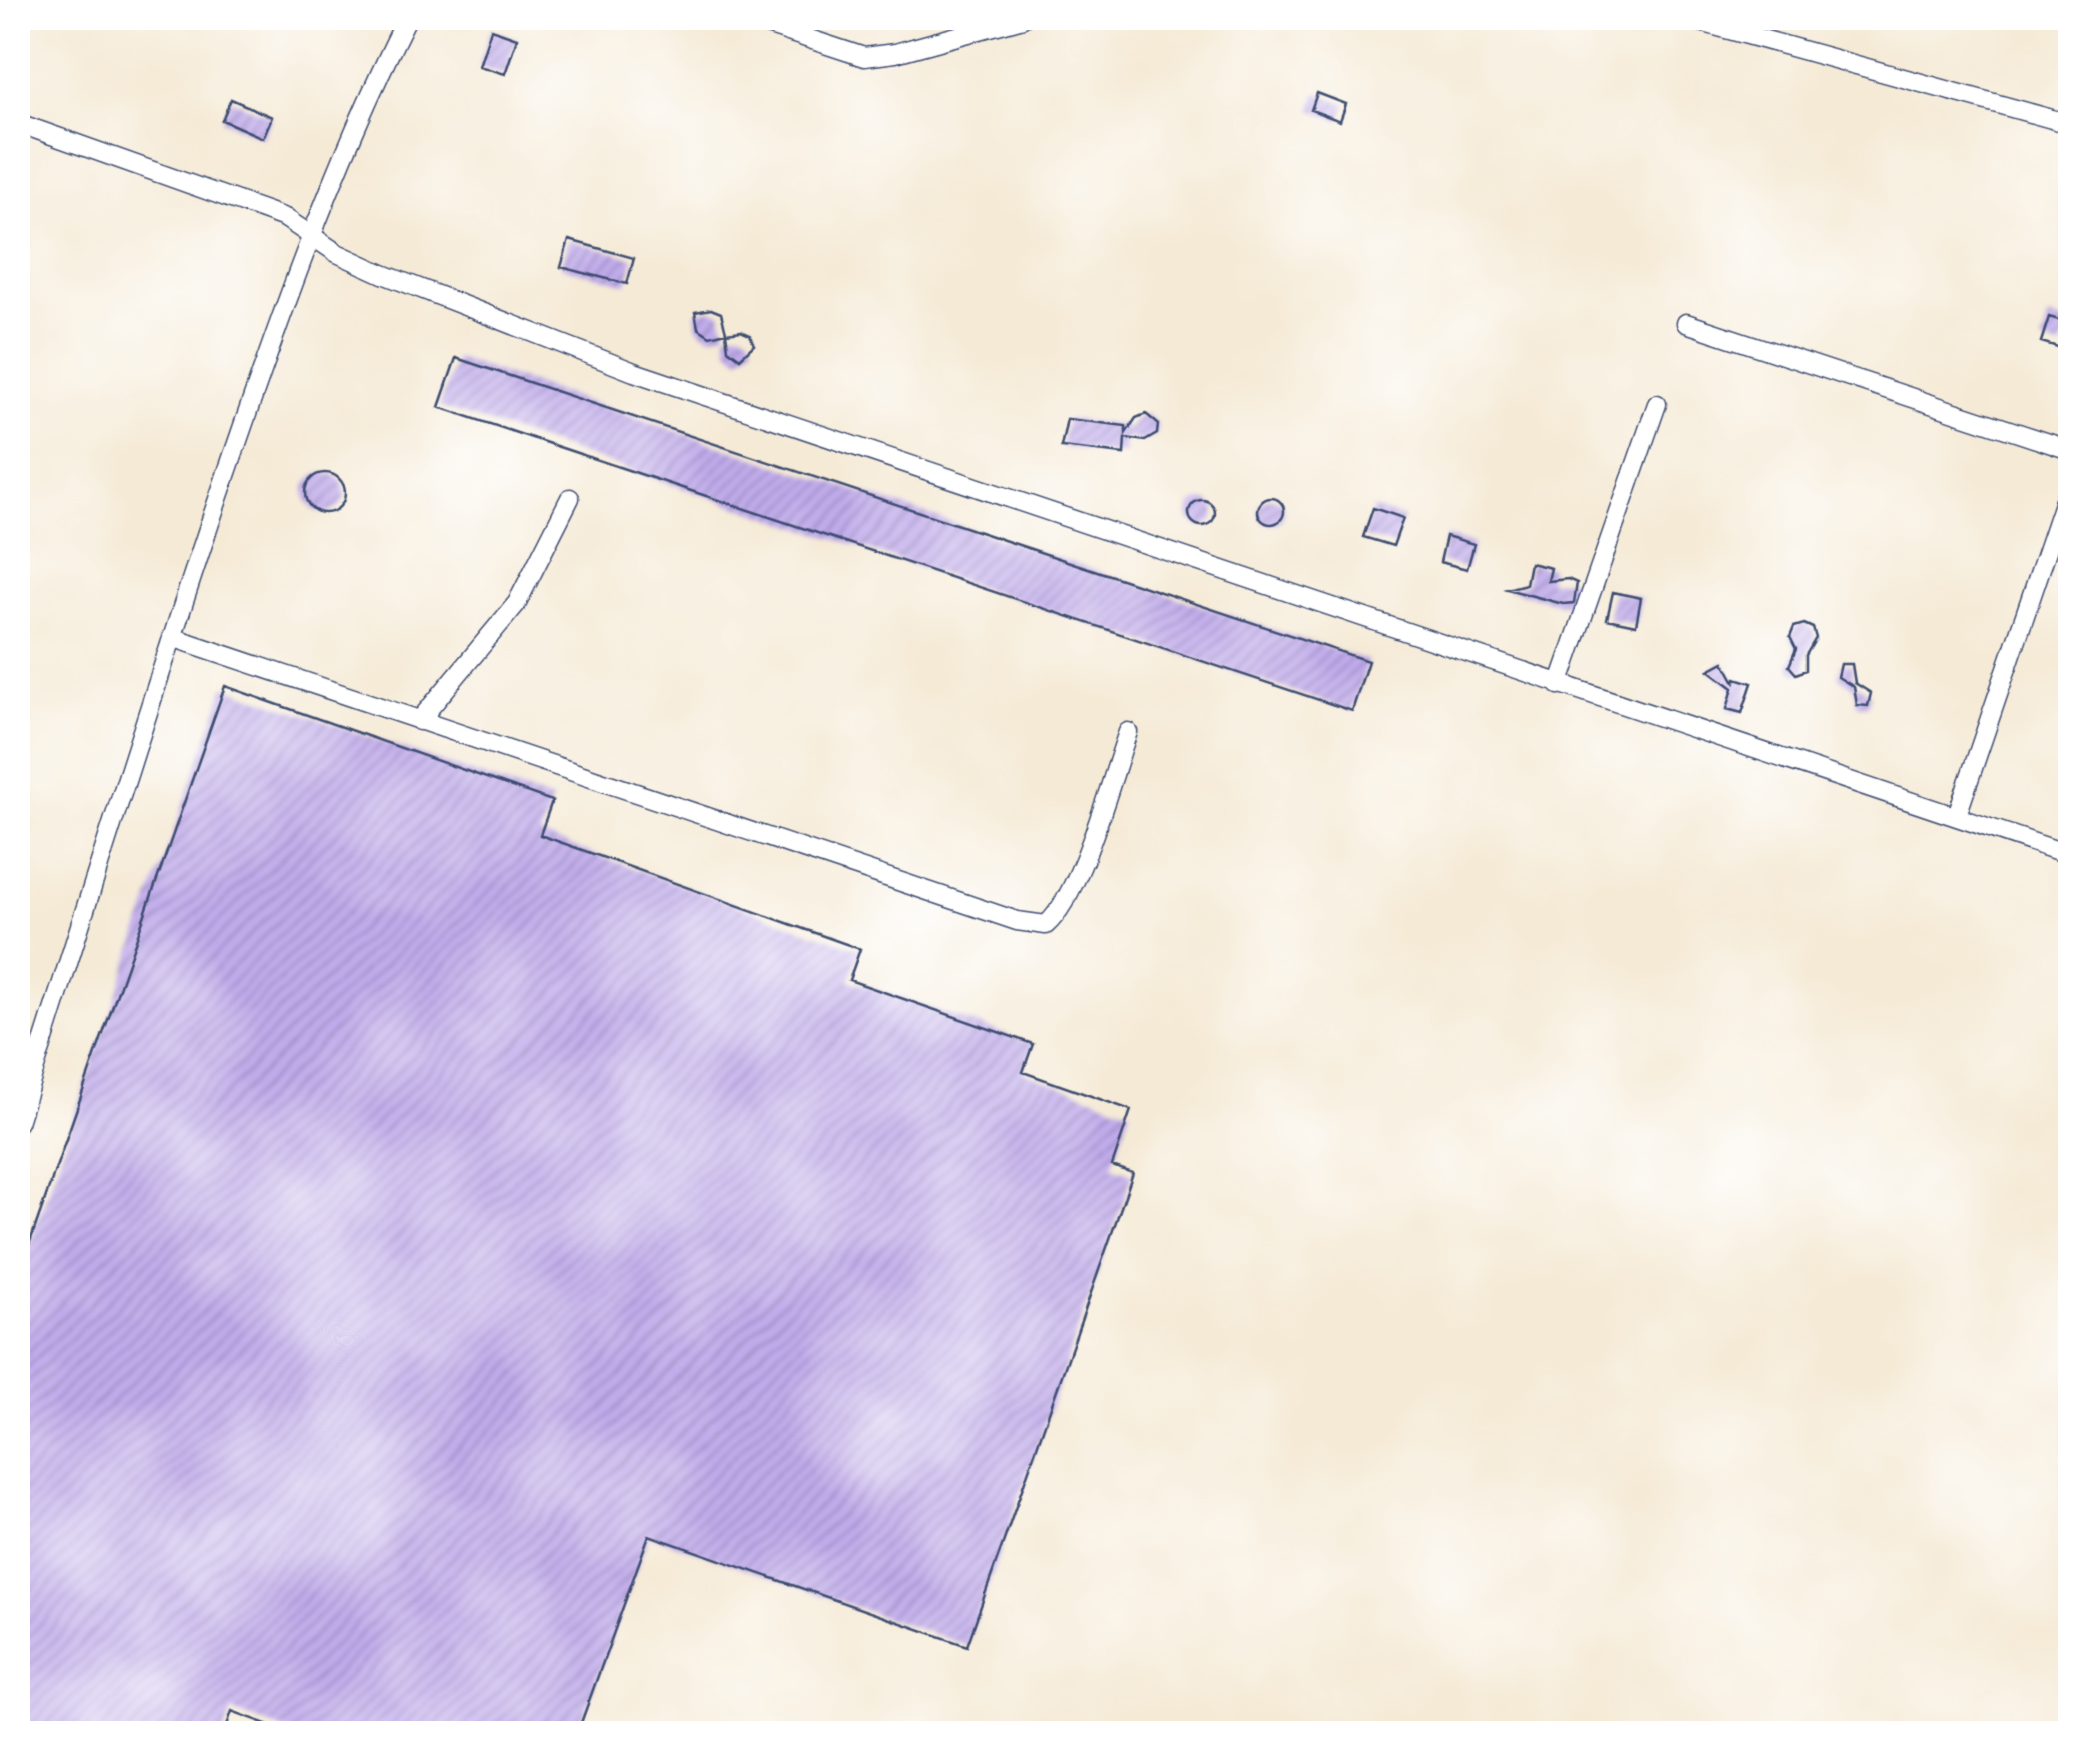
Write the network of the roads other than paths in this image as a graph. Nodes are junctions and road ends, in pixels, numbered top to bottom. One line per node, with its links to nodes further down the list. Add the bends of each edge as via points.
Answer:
1 (406, 18): 7 (street, via 364,102)
2 (746, 18): 3 (street, via 864,57)
3 (1023, 18)
4 (1686, 18): 6 (street)
5 (18, 123): 7 (street, via 285,218)
6 (2070, 124)
7 (312, 236): 13 (street); 14 (street, via 383,274 634,372)
8 (1686, 323): 10 (street)
9 (1657, 404): 14 (street)
10 (2070, 450)
11 (2070, 482): 17 (street)
12 (570, 498): 15 (street, via 516,603)
13 (172, 637): 15 (street); 19 (street)
14 (1559, 685): 17 (street)
15 (419, 722): 16 (street, via 1016,921 1046,925 1076,878)
16 (1128, 732)
17 (1957, 815): 18 (street)
18 (2070, 855)
19 (18, 1122)

